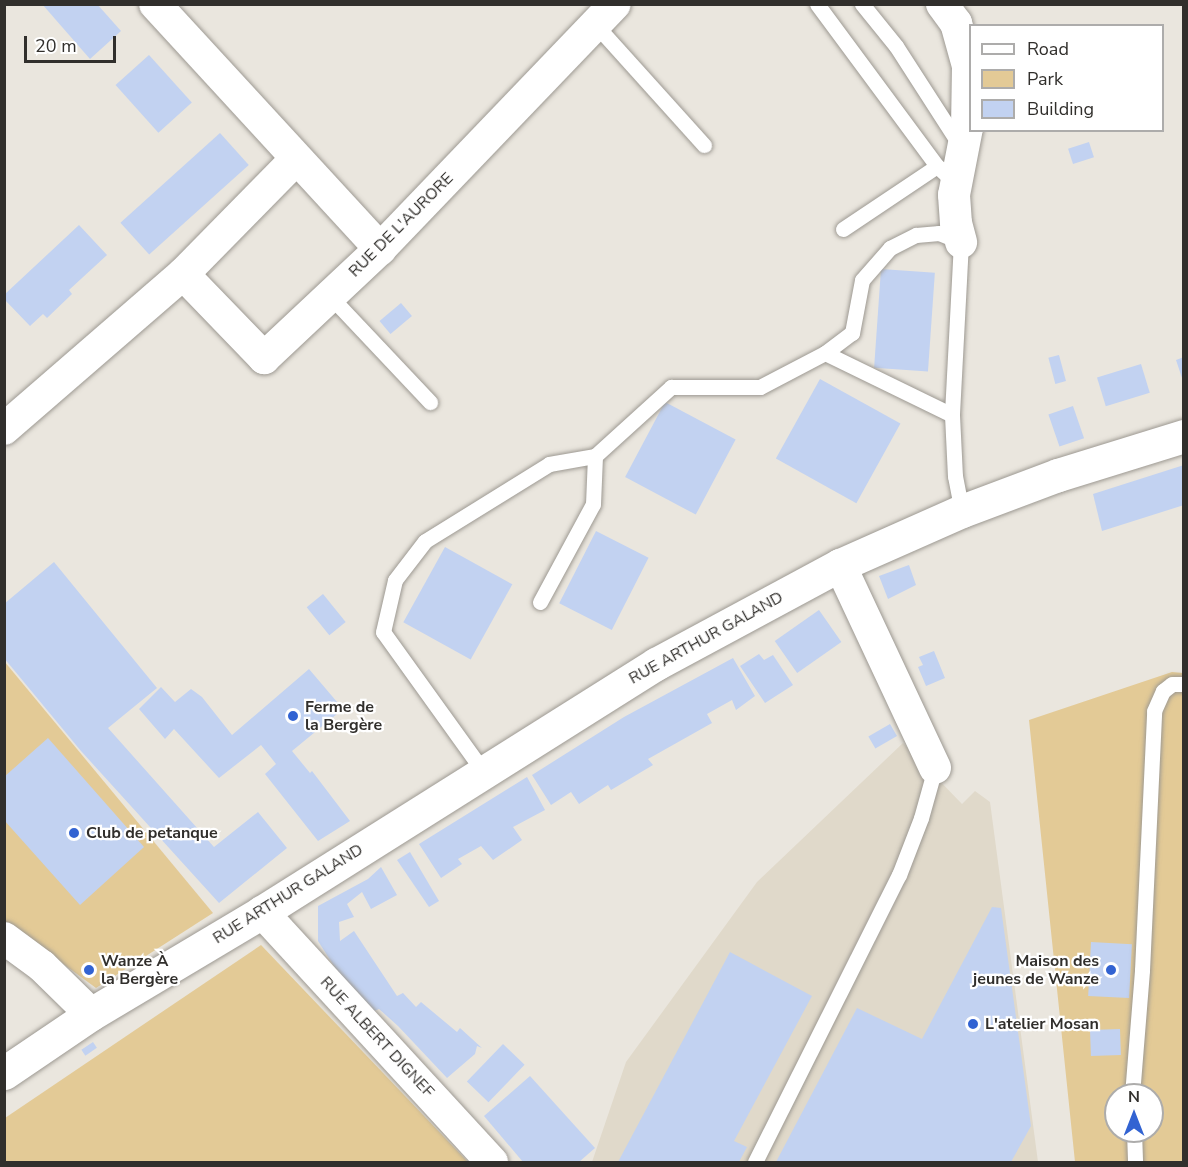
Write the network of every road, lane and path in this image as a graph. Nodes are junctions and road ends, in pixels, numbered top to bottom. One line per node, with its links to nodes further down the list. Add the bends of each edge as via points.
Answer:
1 (155, 4): 8 (street)
2 (817, 4): 9 (lane)
3 (862, 4): 7 (lane, via 896,46)
4 (942, 4): 7 (street, via 956,23 968,66)
5 (605, 14): 6 (lane); 12 (street, RUE DE L'AURORE)
6 (704, 145)
7 (963, 149): 9 (street)
8 (295, 160): 12 (street); 13 (street)
9 (946, 175): 10 (lane); 11 (street)
10 (843, 229)
11 (961, 242): 15 (lane, via 939,233 916,235 891,248 862,280 852,333); 17 (lane)
12 (380, 249): 14 (street, RUE DE L'AURORE)
13 (183, 274): 14 (street, RUE DE L'AURORE, via 264,358); 18 (street)
14 (330, 296): 16 (lane)
15 (825, 353): 17 (lane); 20 (lane, via 760,387 671,387)
16 (430, 402)
17 (952, 415): 21 (lane, via 955,476)
18 (4, 429)
19 (1184, 436): 21 (street, RUE ARTHUR GALAND, via 1047,479)
20 (595, 456): 23 (lane, via 593,504); 26 (lane, via 549,464 425,541 395,580 383,632)
21 (962, 511): 22 (street, RUE ARTHUR GALAND)
22 (840, 564): 25 (street); 26 (street, RUE ARTHUR GALAND, via 656,664)
23 (540, 602)
24 (1184, 684): 31 (lane, via 1172,684 1163,691 1154,711)
25 (935, 768): 34 (lane, via 899,874)
26 (483, 771): 27 (street, RUE ARTHUR GALAND)
27 (262, 912): 29 (street, RUE ARTHUR GALAND); 33 (street, RUE ALBERT DIGNEF)
28 (4, 938): 29 (street, via 42,966)
29 (91, 1014): 30 (street, RUE ARTHUR GALAND)
30 (4, 1073)
31 (1133, 1083)
32 (1135, 1143): 35 (lane)
33 (492, 1162)
34 (755, 1162)
35 (1136, 1162)

